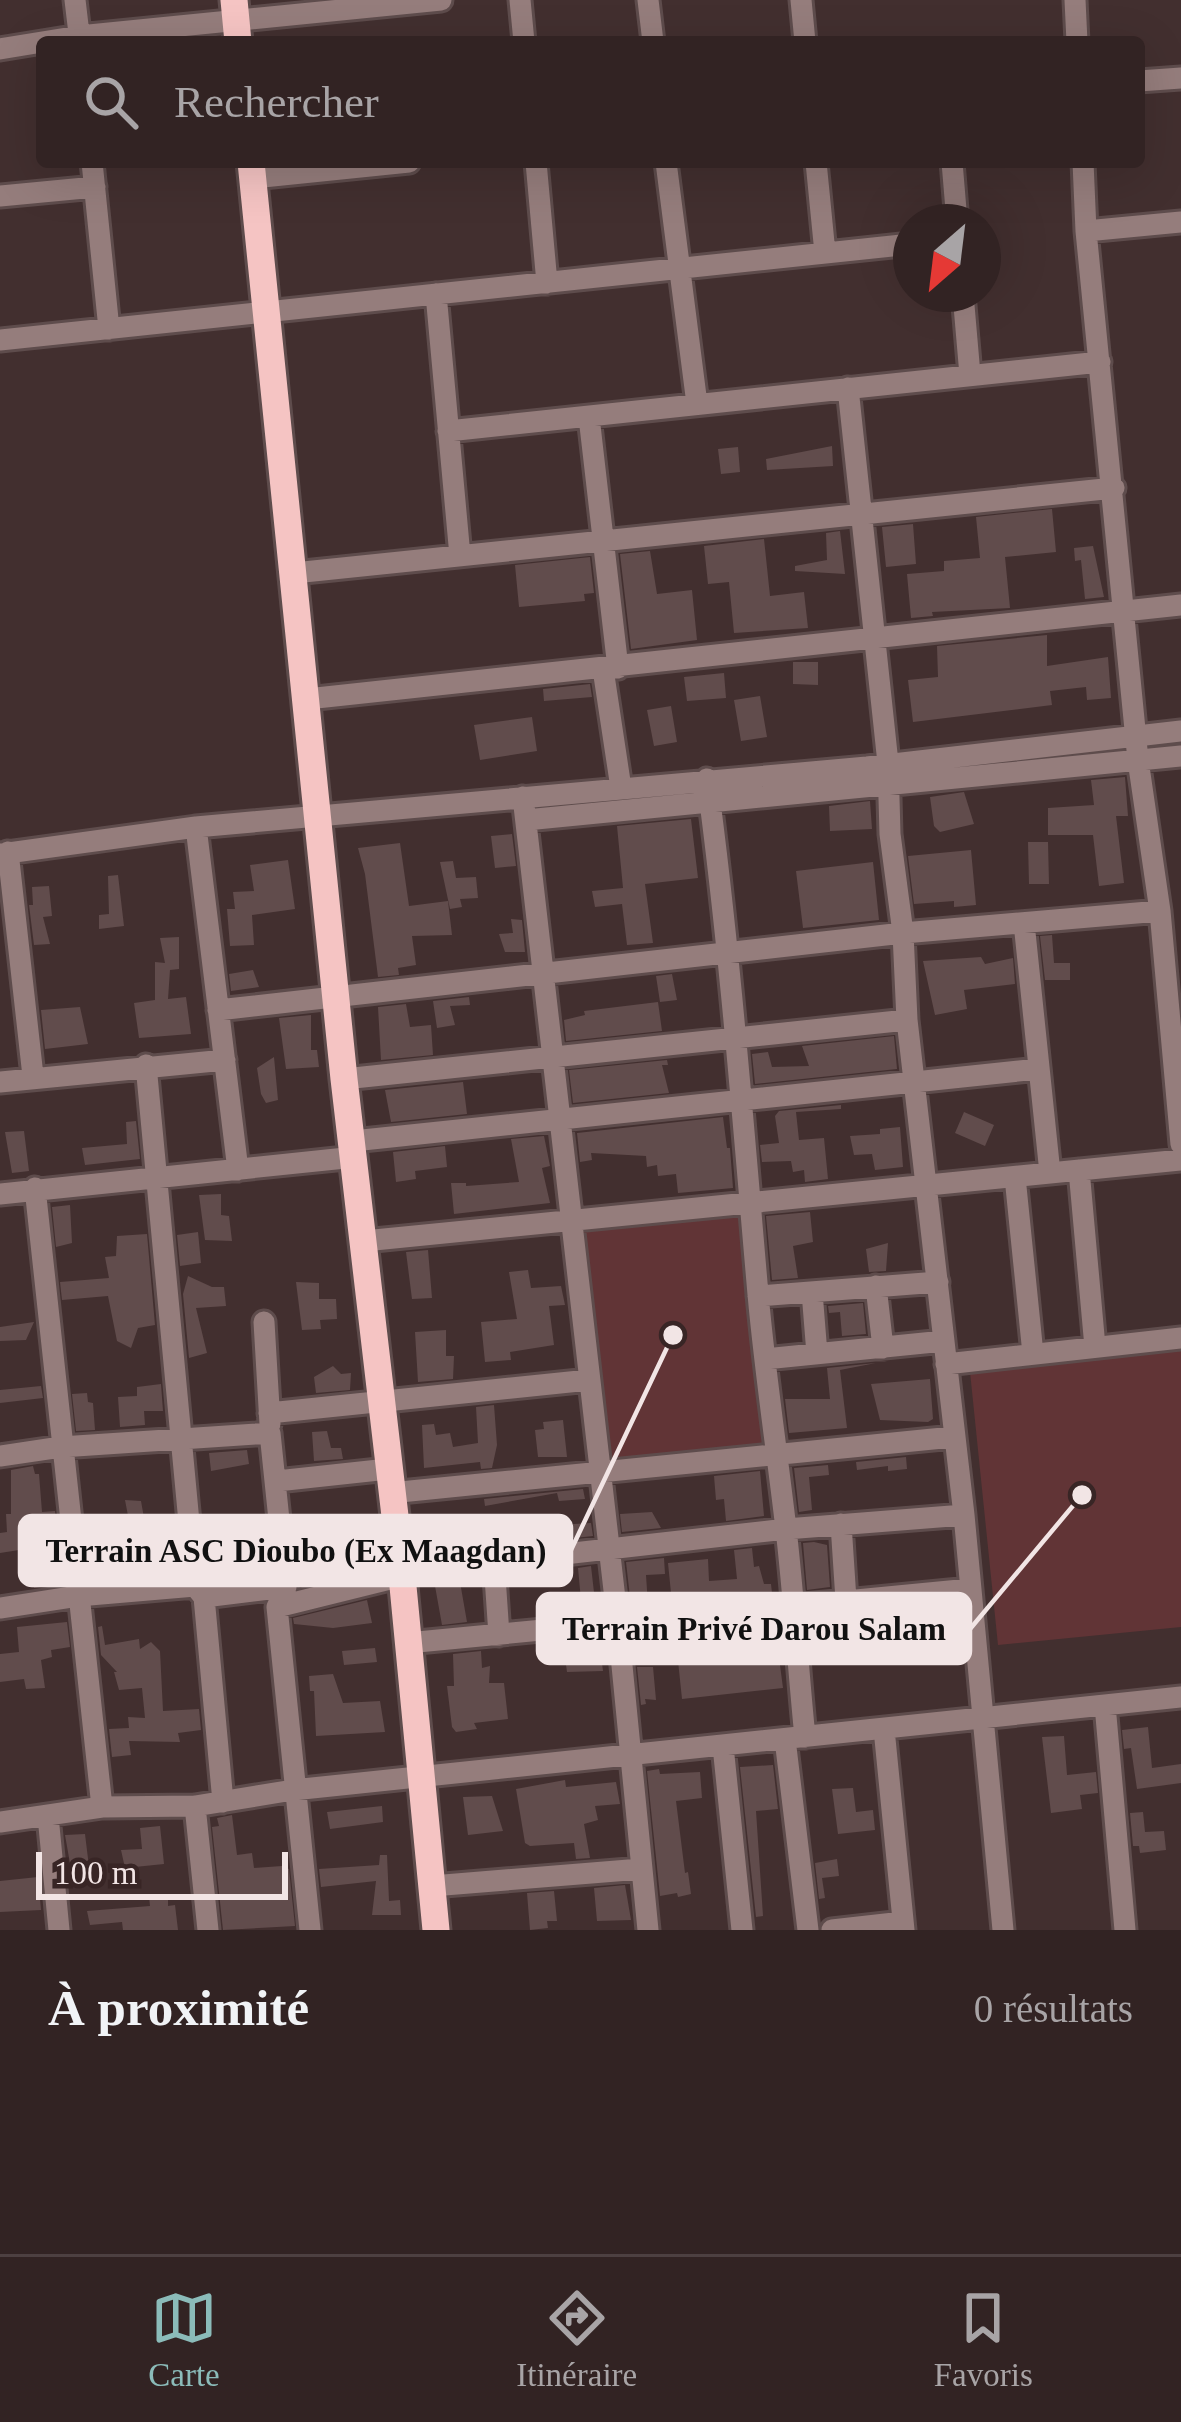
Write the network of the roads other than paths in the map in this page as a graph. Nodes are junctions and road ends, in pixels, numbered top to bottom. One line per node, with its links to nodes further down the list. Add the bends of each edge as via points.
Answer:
1 (75, 0): 9 (street)
2 (441, 0): 7 (street)
3 (520, 0): 11 (street)
4 (648, 0): 12 (street)
5 (801, 0): 13 (street)
6 (1075, 0): 14 (street)
7 (409, 2): 8 (street)
8 (236, 20): 10 (street)
9 (80, 36)
10 (105, 36)
11 (523, 36)
12 (652, 36)
13 (804, 36)
14 (1077, 36)
15 (36, 44): 16 (street)
16 (0, 49)
17 (1181, 78): 18 (street)
18 (1145, 81)
19 (93, 168): 27 (street)
20 (292, 168): 26 (street)
21 (537, 168): 35 (street)
22 (667, 168): 34 (street)
23 (817, 168): 33 (street)
24 (952, 168): 29 (street)
25 (1083, 168): 31 (street)
26 (252, 170): 37 (main road)
27 (95, 187): 28 (street); 39 (street)
28 (0, 196)
29 (956, 204)
30 (1181, 222): 31 (street)
31 (1086, 231): 41 (street)
32 (893, 246): 33 (street)
33 (824, 254): 34 (street)
34 (677, 267): 35 (street); 44 (street)
35 (547, 283): 36 (street)
36 (436, 294): 37 (street); 46 (street)
37 (267, 312): 39 (street); 51 (main road)
38 (965, 312): 42 (street)
39 (110, 329): 40 (street)
40 (0, 340)
41 (1100, 362): 42 (street); 47 (street)
42 (970, 374): 43 (street)
43 (848, 388): 44 (street); 48 (street)
44 (697, 404): 45 (street)
45 (590, 417): 46 (street); 49 (street)
46 (448, 430): 50 (street)
47 (1114, 488): 48 (street); 53 (street)
48 (861, 515): 49 (street); 54 (street)
49 (605, 542): 50 (street); 55 (street)
50 (460, 556): 51 (street)
51 (294, 573): 56 (main road)
52 (1181, 605): 53 (street)
53 (1125, 611): 54 (street); 58 (street)
54 (873, 640): 55 (street); 61 (street)
55 (610, 669): 56 (street); 63 (street)
56 (307, 699): 66 (main road)
57 (1181, 731): 58 (street)
58 (1138, 735): 60 (street); 61 (street)
59 (1181, 757): 60 (street)
60 (1138, 760): 61 (street); 69 (street)
61 (889, 773): 62 (street); 64 (street); 71 (street)
62 (707, 779): 63 (street); 64 (street)
63 (621, 788): 65 (street)
64 (710, 804): 65 (street); 73 (street)
65 (525, 809): 66 (street); 74 (street)
66 (320, 817): 67 (street); 75 (main road)
67 (196, 827): 68 (street); 76 (street)
68 (4, 853): 83 (street)
69 (1160, 911): 70 (street); 72 (street)
70 (1024, 923): 71 (street); 82 (street)
71 (903, 934): 73 (street); 77 (street)
72 (1172, 942): 88 (street)
73 (730, 953): 74 (street); 78 (street)
74 (545, 972): 75 (street); 79 (street)
75 (338, 995): 76 (street); 84 (main road)
76 (218, 1010): 80 (street)
77 (907, 1020): 78 (street); 86 (street)
78 (734, 1040): 79 (street); 87 (street)
79 (551, 1058): 84 (street); 89 (street)
80 (225, 1060): 81 (street); 93 (street)
81 (146, 1065): 83 (street); 97 (street)
82 (1038, 1069): 86 (street); 95 (street)
83 (33, 1076): 85 (street)
84 (344, 1079): 91 (main road)
85 (0, 1082)
86 (917, 1082): 87 (street); 98 (street)
87 (743, 1101): 89 (street); 101 (street)
88 (1180, 1114): 90 (street)
89 (561, 1119): 91 (street); 102 (street)
90 (1181, 1144)
91 (354, 1149): 93 (street); 103 (main road)
92 (1181, 1160): 94 (street)
93 (238, 1170): 97 (street)
94 (1079, 1171): 95 (street); 110 (street)
95 (1050, 1173): 96 (street)
96 (1015, 1177): 98 (street); 114 (street)
97 (159, 1178): 99 (street); 120 (street)
98 (928, 1187): 101 (street); 104 (street)
99 (35, 1189): 100 (street); 121 (street)
100 (0, 1194)
101 (751, 1204): 102 (street); 107 (street)
102 (572, 1220): 103 (street); 116 (street)
103 (364, 1241): 117 (main road)
104 (938, 1282): 105 (street); 112 (street)
105 (876, 1286): 106 (street); 111 (street)
106 (812, 1292): 107 (street); 113 (street)
107 (758, 1296): 115 (street)
108 (264, 1322): 118 (street)
109 (1181, 1338): 110 (street)
110 (1095, 1347): 114 (street)
111 (883, 1348): 112 (street); 113 (street)
112 (945, 1353): 114 (street); 119 (street)
113 (817, 1354): 115 (street)
114 (1033, 1354)
115 (765, 1359): 122 (street)
116 (589, 1380): 117 (street); 124 (street)
117 (381, 1402): 118 (street); 126 (main road)
118 (270, 1423): 120 (street); 125 (street)
119 (953, 1437): 122 (street); 127 (street)
120 (181, 1440): 121 (street); 134 (street)
121 (61, 1447): 123 (street); 135 (street)
122 (774, 1453): 124 (street); 129 (street)
123 (0, 1456)
124 (599, 1470): 126 (street); 130 (street)
125 (277, 1481): 126 (street); 136 (street)
126 (389, 1481): 132 (main road)
127 (964, 1516): 128 (street); 133 (street)
128 (841, 1524): 129 (street); 137 (street)
129 (786, 1529): 130 (street); 138 (street)
130 (610, 1551): 131 (street); 140 (street)
131 (494, 1562): 132 (street); 141 (street)
132 (402, 1576): 136 (street); 142 (main road)
133 (970, 1589): 137 (street); 145 (street)
134 (200, 1592): 135 (street); 136 (street); 152 (street)
135 (78, 1596): 139 (street); 154 (street)
136 (282, 1597): 151 (street)
137 (846, 1600): 138 (street)
138 (792, 1605): 140 (street); 147 (street)
139 (0, 1608)
140 (619, 1625): 141 (street); 149 (street)
141 (499, 1635): 142 (street)
142 (407, 1643): 150 (main road)
143 (1181, 1697): 144 (street)
144 (1105, 1705): 145 (street); 170 (street)
145 (982, 1719): 146 (street); 169 (street)
146 (884, 1729): 147 (street); 159 (street)
147 (795, 1738): 148 (street); 167 (street)
148 (723, 1746): 149 (street); 166 (street)
149 (629, 1756): 150 (street); 157 (street)
150 (420, 1778): 151 (street); 158 (main road)
151 (293, 1790): 152 (street); 163 (street)
152 (223, 1802): 153 (street)
153 (195, 1806): 154 (street); 162 (street)
154 (102, 1807): 155 (street)
155 (48, 1816): 156 (street); 161 (street)
156 (0, 1822)
157 (641, 1869): 158 (street); 160 (street)
158 (431, 1886): 164 (main road)
159 (903, 1926): 168 (street)
160 (648, 1929): 165 (street)
161 (59, 1930)
162 (208, 1930)
163 (310, 1930)
164 (436, 1930)
165 (634, 1930)
166 (742, 1930)
167 (808, 1930)
168 (832, 1930)
169 (1003, 1930)
170 (1126, 1930)

